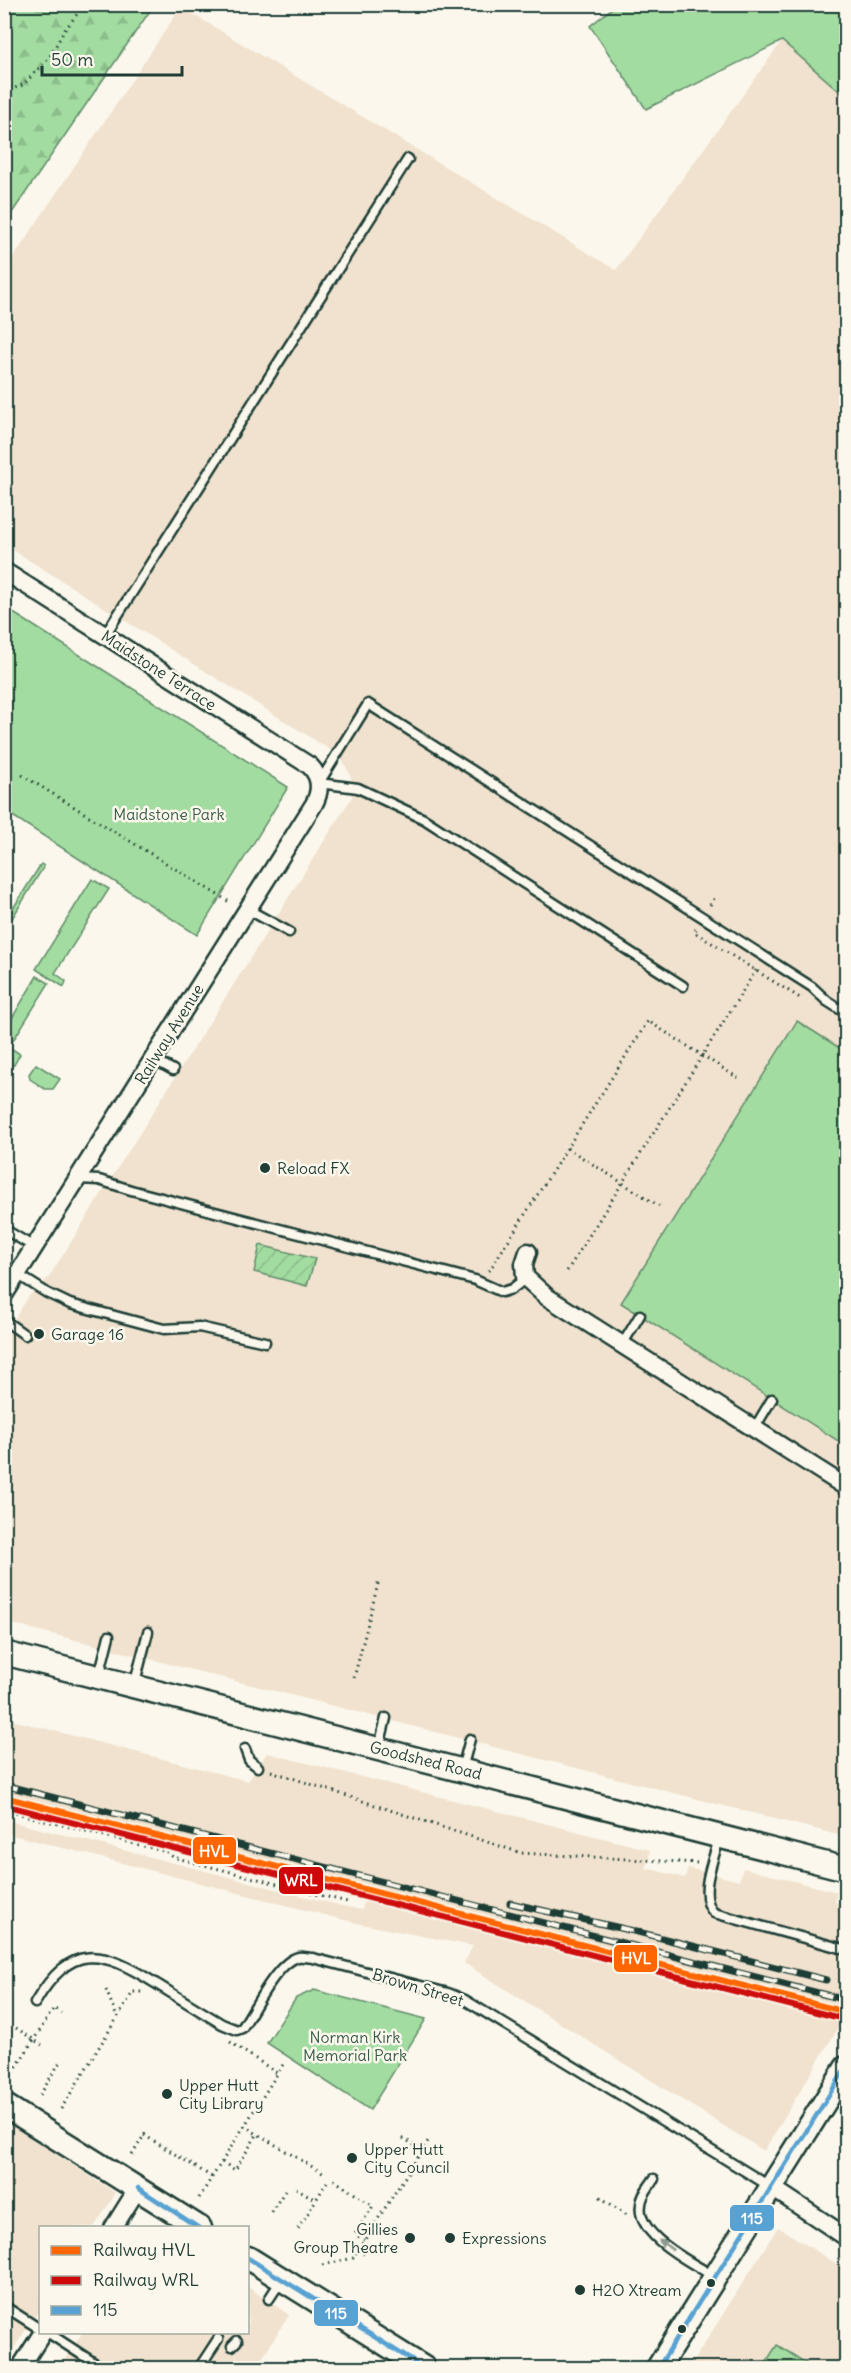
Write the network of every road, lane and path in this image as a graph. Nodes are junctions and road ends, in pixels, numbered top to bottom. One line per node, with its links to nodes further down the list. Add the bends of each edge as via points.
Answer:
1 (86, 4): 2 (path, via 49,58 23,85)
2 (4, 92)
3 (408, 159): 5 (lane)
4 (4, 571): 5 (street, Maidstone Terrace)
5 (105, 635): 7 (street, Maidstone Terrace)
6 (22, 775): 8 (path)
7 (316, 776): 8 (street, Railway Avenue, via 319,793 314,804); 11 (lane, via 358,788 424,819); 12 (lane, via 368,704 812,987)
8 (246, 910): 9 (lane); 14 (street, Railway Avenue)
9 (289, 932)
10 (694, 932): 13 (path, via 756,970)
11 (683, 986)
12 (846, 1013)
13 (702, 1055): 16 (path); 17 (path, via 648,1021); 19 (path)
14 (153, 1059): 15 (lane); 18 (street, Railway Avenue)
15 (172, 1070)
16 (738, 1078)
17 (567, 1148): 19 (path); 26 (path)
18 (78, 1179): 22 (street, Railway Avenue); 27 (lane, via 99,1180 475,1280 502,1292)
19 (622, 1183): 20 (path); 24 (path)
20 (658, 1206)
21 (4, 1229): 22 (lane)
22 (34, 1247): 25 (street, Railway Avenue)
23 (528, 1252): 27 (street, via 524,1264)
24 (567, 1271)
25 (17, 1274): 28 (street, Railway Avenue); 32 (lane, via 70,1304 164,1329 199,1327)
26 (488, 1274)
27 (526, 1278): 33 (street, via 547,1297)
28 (4, 1295)
29 (640, 1315): 33 (lane)
30 (4, 1320): 31 (lane)
31 (25, 1335)
32 (265, 1342)
33 (622, 1345): 35 (street)
34 (772, 1399): 35 (lane)
35 (754, 1429): 36 (street)
36 (846, 1487)
37 (380, 1580): 42 (path)
38 (148, 1632): 43 (lane)
39 (109, 1636): 41 (lane)
40 (4, 1653): 41 (street, Goodshed Road)
41 (99, 1677): 43 (street, Goodshed Road)
42 (354, 1678)
43 (134, 1686): 46 (street, Goodshed Road)
44 (386, 1718): 46 (lane)
45 (470, 1739): 49 (lane)
46 (378, 1748): 49 (street, Goodshed Road)
47 (245, 1749): 48 (lane, via 249,1760)
48 (258, 1767): 52 (path, via 521,1853 690,1861)
49 (462, 1769): 51 (street, Goodshed Road)
50 (4, 1810): 54 (path)
51 (720, 1835): 52 (lane); 53 (street, Goodshed Road)
52 (712, 1867): 55 (lane, via 706,1895 714,1912)
53 (846, 1869)
54 (347, 1902)
55 (840, 1948)
56 (106, 1990): 60 (path)
57 (133, 1992): 60 (path)
58 (35, 2003): 83 (lane, Brown Street, via 60,1969 78,1959 99,1956 140,1973 237,2030 277,1974 298,1957 313,1958 465,2000)
59 (62, 2013): 62 (path, via 54,2008)
60 (117, 2017): 70 (path)
61 (16, 2028): 62 (path)
62 (34, 2040): 63 (path); 67 (path)
63 (42, 2045)
64 (60, 2062): 68 (path)
65 (284, 2063): 71 (path)
66 (846, 2068): 83 (street)
67 (10, 2077)
68 (40, 2095)
69 (4, 2104): 84 (street)
70 (61, 2109)
71 (244, 2126): 72 (path); 77 (path)
72 (258, 2133): 77 (path, via 236,2170); 78 (path)
73 (403, 2138): 75 (path)
74 (430, 2138): 75 (path)
75 (422, 2150): 94 (path)
76 (132, 2155): 79 (path, via 145,2134)
77 (222, 2162): 79 (path)
78 (326, 2175)
79 (212, 2177): 87 (path)
80 (654, 2179): 99 (lane, one-way to 80, via 659,2242 644,2223 640,2206)
81 (334, 2180): 94 (path, via 373,2206 355,2234)
82 (327, 2182): 88 (path)
83 (771, 2187): 93 (street, Brown Street); 99 (street)
84 (138, 2188): 90 (street); 91 (street)
85 (296, 2188): 88 (path)
86 (285, 2191): 89 (path)
87 (199, 2198)
88 (315, 2200): 92 (path)
89 (271, 2212)
90 (114, 2226)
91 (197, 2226)
92 (298, 2229)
93 (846, 2237)
94 (364, 2240): 95 (path)
95 (358, 2250): 96 (path); 98 (path, via 353,2258)
96 (366, 2255)
97 (249, 2259): 100 (street)
98 (323, 2265)
99 (715, 2277): 111 (street)
100 (282, 2279): 101 (lane); 107 (street)
101 (269, 2299)
102 (4, 2306): 103 (lane)
103 (39, 2328)
104 (44, 2334): 108 (street)
105 (48, 2334): 109 (lane)
106 (218, 2338): 110 (lane)
107 (417, 2366)
108 (20, 2368)
109 (102, 2368)
110 (199, 2368)
111 (658, 2368)

